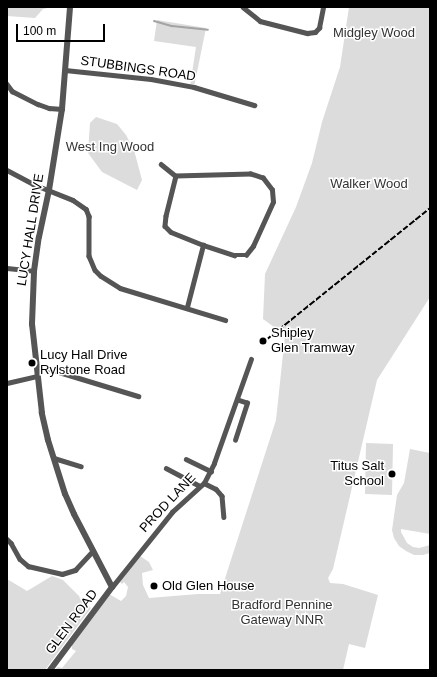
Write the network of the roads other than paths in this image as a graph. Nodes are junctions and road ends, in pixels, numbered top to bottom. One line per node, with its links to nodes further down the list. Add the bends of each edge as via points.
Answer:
1 (70, 7): 4 (street, LUCY HALL DRIVE)
2 (243, 7): 3 (street, via 260,21 307,32 315,32 319,28)
3 (323, 7)
4 (64, 70): 6 (street, STUBBINGS ROAD, via 151,79 194,87); 7 (street, LUCY HALL DRIVE)
5 (7, 84): 7 (street, via 12,91 38,104)
6 (254, 105)
7 (62, 109): 11 (street, LUCY HALL DRIVE)
8 (161, 164): 10 (street)
9 (7, 170): 11 (street)
10 (176, 176): 12 (street, via 165,226 172,232); 12 (street, via 251,174 263,178 272,190 273,202 253,246 246,255 234,256)
11 (49, 190): 14 (street, LUCY HALL DRIVE); 15 (street, via 73,200 86,209 89,216 89,256 95,270 101,276 120,288)
12 (203, 245): 15 (street)
13 (7, 268): 14 (street)
14 (34, 271): 18 (street, LUCY HALL DRIVE, via 32,324)
15 (187, 307): 16 (street)
16 (225, 320)
17 (251, 359): 22 (street, PROD LANE)
18 (36, 365): 19 (street, LUCY HALL DRIVE); 21 (street)
19 (37, 376): 20 (street); 24 (street, LUCY HALL DRIVE, via 42,413)
20 (7, 383)
21 (138, 396)
22 (238, 400): 23 (street, via 248,403); 28 (street, PROD LANE)
23 (235, 440)
24 (54, 458): 26 (street); 32 (street, LUCY HALL DRIVE, via 74,514)
25 (186, 459): 28 (street)
26 (81, 466)
27 (166, 468): 29 (street)
28 (211, 471): 29 (street, PROD LANE)
29 (202, 484): 30 (street, via 216,489 222,496); 33 (street, PROD LANE, via 172,512)
30 (224, 517)
31 (7, 539): 32 (street, via 20,559 28,566 62,574 75,570)
32 (93, 551): 33 (street, LUCY HALL DRIVE)
33 (112, 587): 34 (street, GLEN ROAD)
34 (50, 670)

